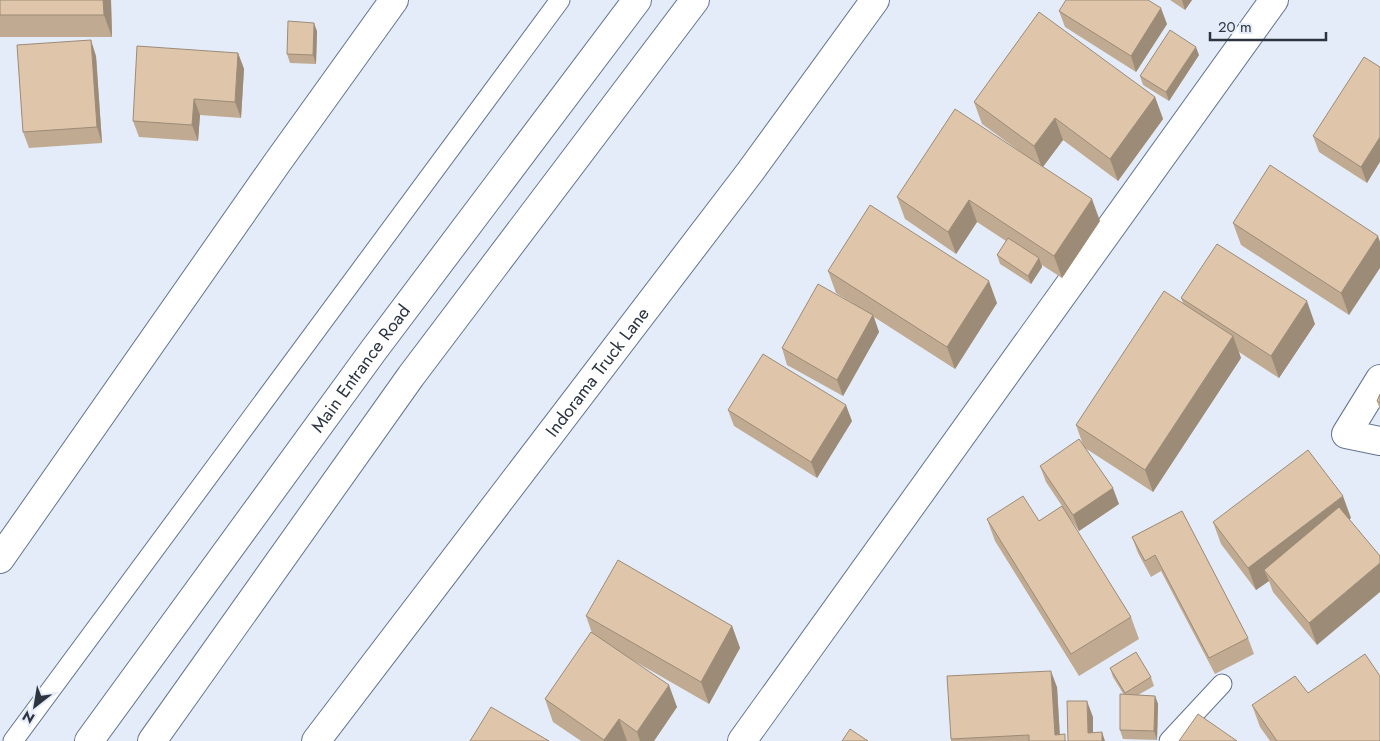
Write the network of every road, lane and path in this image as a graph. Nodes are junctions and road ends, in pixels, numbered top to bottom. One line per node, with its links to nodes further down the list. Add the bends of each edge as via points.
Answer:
1 (560, 0): 11 (lane)
2 (637, 0): 12 (street, Main Entrance Road, via 367,359)
3 (695, 0): 13 (street, via 411,376)
4 (874, 0): 14 (street, Indorama Truck Lane, via 750,172)
5 (1274, 0): 15 (street)
6 (388, 3): 9 (street)
7 (1380, 379): 8 (street, via 1346,434)
8 (1380, 441)
9 (0, 559)
10 (1222, 684): 16 (lane)
11 (13, 741)
12 (88, 741)
13 (152, 741)
14 (316, 741)
15 (742, 741)
16 (1169, 741)

